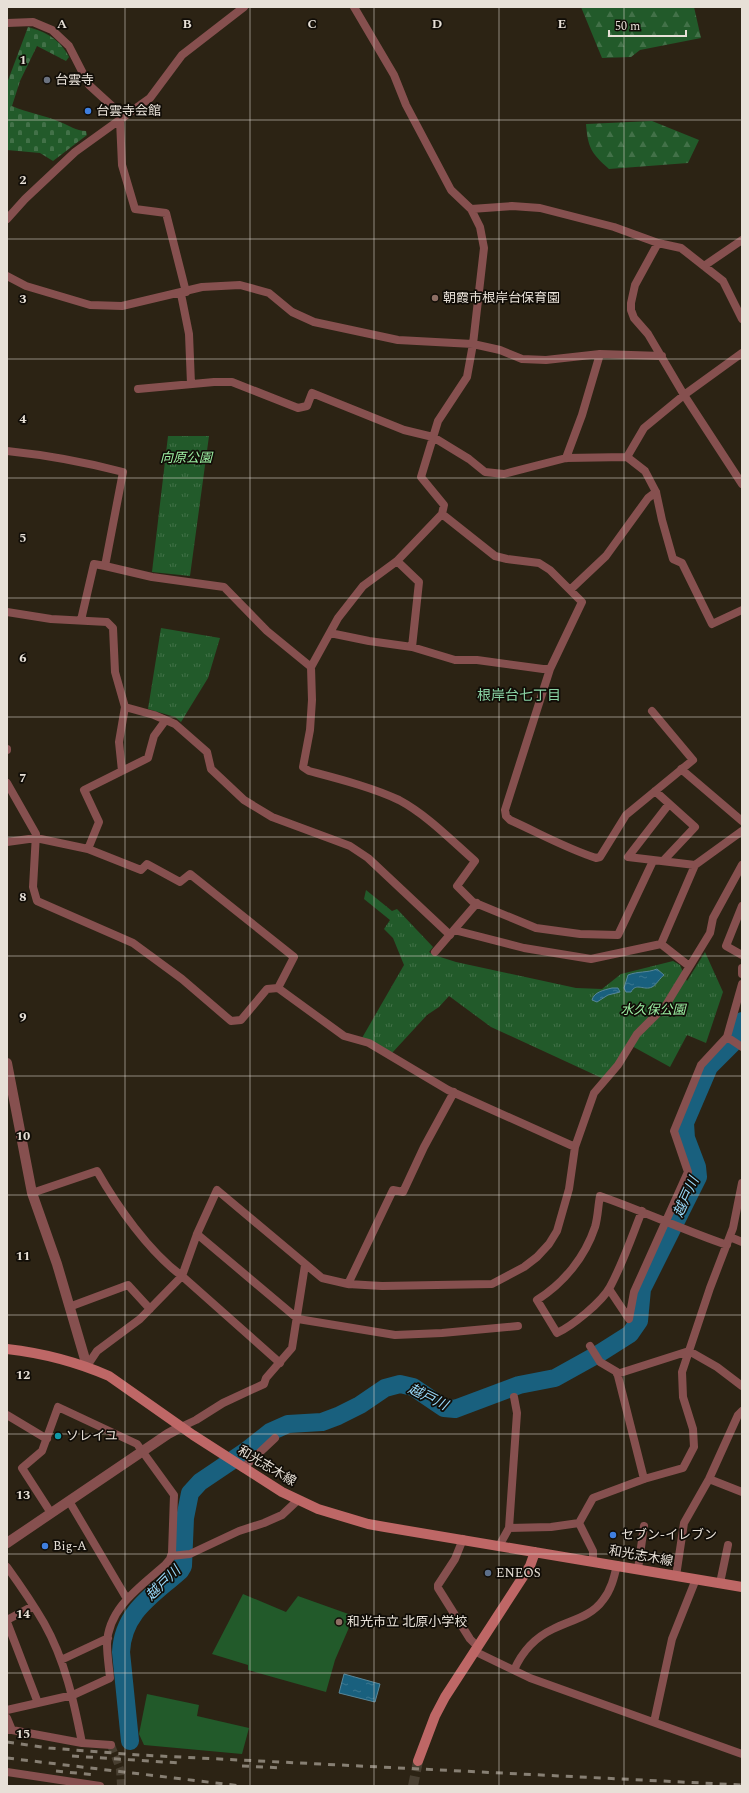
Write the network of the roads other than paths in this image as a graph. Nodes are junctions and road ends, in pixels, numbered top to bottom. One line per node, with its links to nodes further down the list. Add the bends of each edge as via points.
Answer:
1 (244, 7): 4 (street, via 182,55 150,98)
2 (354, 7): 5 (street, via 394,75 406,105 451,190)
3 (7, 23): 4 (street, via 33,22 52,30 69,46 89,85)
4 (122, 118): 6 (street, via 75,152 24,199); 11 (street, via 122,165 135,209 166,213)
5 (471, 209): 8 (street, via 512,206 540,208 614,228); 13 (street, via 480,227 484,248)
6 (7, 219)
7 (742, 240): 9 (street)
8 (658, 244): 9 (street, via 681,248); 16 (street, via 635,285 631,310)
9 (704, 266): 12 (street, via 723,281)
10 (7, 276): 11 (street, via 26,286 90,305 122,306)
11 (183, 293): 13 (street, via 202,287 240,285 269,293 292,312 314,322 398,340); 17 (street, via 189,334)
12 (742, 319)
13 (473, 344): 15 (street, via 500,350 522,359 546,360); 20 (street, via 467,378 438,421)
14 (742, 353): 19 (street)
15 (600, 354): 16 (street); 23 (street)
16 (662, 356): 19 (street)
17 (191, 384): 18 (street); 20 (street, via 232,382 298,408 307,406 312,393 404,430)
18 (138, 389)
19 (684, 395): 22 (street, via 644,428); 24 (street)
20 (433, 436): 23 (street, via 485,472 504,474); 26 (street, via 421,477 444,505)
21 (7, 451): 28 (street, via 30,453 123,472)
22 (627, 457): 23 (street); 25 (street, via 645,471)
23 (566, 458)
24 (742, 484)
25 (656, 492): 29 (street, via 648,498 606,556); 30 (street, via 673,559 682,563 712,624)
26 (442, 514): 27 (street); 29 (street, via 495,556 539,563)
27 (397, 561): 33 (street, via 364,586 338,618); 34 (street, via 419,582)
28 (104, 566): 32 (street, via 94,564); 35 (street, via 152,577 224,587 267,631)
29 (570, 590): 36 (street, via 582,602)
30 (742, 610)
31 (7, 612): 32 (street, via 51,619)
32 (81, 620): 37 (street, via 107,622 113,628 115,672)
33 (330, 633): 34 (street); 35 (street)
34 (412, 647): 36 (street, via 456,660)
35 (311, 667): 54 (street, via 310,730 303,767 398,800 417,812 475,861 458,886)
36 (550, 668): 43 (street, via 505,810 506,816 561,846 596,858 600,857 626,815)
37 (124, 707): 39 (street, via 154,715); 41 (street, via 119,742)
38 (652, 711): 40 (street, via 693,760)
39 (165, 721): 41 (street, via 154,736 148,758); 56 (street, via 175,724 207,752 211,769 244,800 272,817 350,846 368,858)
40 (681, 769): 43 (street); 45 (street)
41 (122, 771): 49 (street, via 84,790 98,822)
42 (7, 783): 47 (street)
43 (655, 791): 44 (street)
44 (668, 804): 50 (street, via 695,827); 51 (street, via 628,857)
45 (742, 821)
46 (742, 831): 52 (street)
47 (36, 838): 48 (street); 49 (street); 64 (street, via 33,887 37,900 132,943 182,979 231,1021 240,1020 267,989)
48 (7, 842)
49 (88, 849): 64 (street, via 141,870 147,864 180,882 190,874 294,957)
50 (664, 860): 51 (street); 52 (street)
51 (653, 861): 54 (street, via 618,935 580,934 536,928)
52 (695, 865): 57 (street)
53 (742, 865): 60 (street, via 713,918 710,933)
54 (477, 903): 56 (street)
55 (742, 906): 59 (street, via 726,946)
56 (452, 933): 57 (street, via 591,959); 58 (street)
57 (661, 944): 60 (street)
58 (435, 952)
59 (742, 955)
60 (689, 966): 69 (street, via 666,1005 649,1019 618,1065 594,1093)
61 (742, 968): 62 (street)
62 (742, 974)
63 (742, 984): 65 (street)
64 (278, 988): 68 (street, via 344,1036 369,1043)
65 (728, 1039): 66 (street); 73 (street, via 701,1065 674,1131 688,1172)
66 (740, 1046)
67 (7, 1063): 71 (street)
68 (454, 1092): 69 (street); 79 (street, via 403,1192 393,1190)
69 (575, 1148): 79 (street, via 569,1189 557,1231 549,1244 524,1267 492,1284)
70 (742, 1183): 75 (street)
71 (32, 1192): 78 (street, via 96,1171 117,1205 166,1264); 81 (street)
72 (642, 1211): 73 (street); 80 (street); 80 (street, via 600,1196 595,1226 582,1256 564,1278 537,1300 557,1333 592,1308)
73 (665, 1222): 75 (street); 80 (street, via 634,1292 628,1319)
74 (197, 1234): 77 (street, via 216,1190); 78 (street); 83 (street)
75 (728, 1241): 76 (street); 87 (street)
76 (742, 1242)
77 (305, 1265): 79 (street, via 322,1278); 83 (street)
78 (182, 1276): 82 (street); 88 (street)
79 (348, 1284)
80 (609, 1289)
81 (69, 1307): 82 (street, via 128,1285); 89 (street)
82 (150, 1309): 89 (street, via 97,1351)
83 (298, 1319): 84 (street, via 395,1335); 88 (street, via 292,1348)
84 (518, 1326)
85 (591, 1347): 90 (street, via 600,1362)
86 (7, 1349): 89 (main road, 和光志木線)
87 (689, 1350): 90 (street); 91 (street); 100 (street, via 682,1372 683,1397 693,1429 694,1447 682,1468)
88 (280, 1363): 95 (street, via 266,1378 264,1384)
89 (87, 1366): 95 (main road, 和光志木線, via 109,1376)
90 (617, 1374): 100 (street)
91 (742, 1386)
92 (514, 1397): 108 (street, via 517,1413)
93 (742, 1411): 101 (street)
94 (7, 1415): 97 (street)
95 (181, 1427): 98 (street); 99 (main road, 和光志木線)
96 (275, 1438): 99 (street)
97 (47, 1439): 98 (street, via 58,1407 137,1444); 105 (street, via 42,1451 22,1468)
98 (144, 1451): 104 (street); 114 (street, via 174,1495)
99 (240, 1466): 103 (main road, 和光志木線)
100 (644, 1479): 106 (street, via 593,1498)
101 (709, 1479): 102 (street); 119 (street, via 684,1523)
102 (742, 1492)
103 (298, 1500): 109 (main road, 和光志木線, via 318,1509 368,1524); 114 (street, via 276,1518 239,1531 190,1554)
104 (69, 1501): 105 (street); 123 (street)
105 (51, 1513): 110 (street)
106 (579, 1523): 108 (street); 115 (street, via 593,1551)
107 (644, 1526): 118 (street)
108 (509, 1528): 112 (street)
109 (463, 1539): 112 (main road, 和光志木線); 127 (street, via 438,1588)
110 (7, 1543)
111 (728, 1545): 121 (street)
112 (499, 1546): 113 (main road, 和光志木線)
113 (535, 1552): 115 (main road, 和光志木線); 127 (main road, via 530,1566)
114 (176, 1556): 123 (street)
115 (593, 1561): 116 (main road, 和光志木線)
116 (617, 1565): 118 (main road, 和光志木線); 129 (street, via 609,1592 595,1608 586,1615 537,1638)
117 (7, 1567): 124 (street)
118 (638, 1569): 119 (main road, 和光志木線)
119 (676, 1576): 120 (main road, 和光志木線)
120 (696, 1579): 121 (main road, 和光志木線); 134 (street, via 672,1639)
121 (720, 1584): 122 (main road, 和光志木線)
122 (742, 1587)
123 (127, 1599): 126 (street, via 112,1620)
124 (33, 1606): 125 (street); 128 (street, via 45,1624)
125 (7, 1621): 131 (street)
126 (108, 1638): 128 (street); 130 (street, via 110,1678)
127 (476, 1648): 129 (street); 139 (main road, via 445,1696)
128 (61, 1660): 130 (street)
129 (514, 1670): 134 (street)
130 (72, 1696): 131 (street); 136 (street)
131 (38, 1703): 132 (street)
132 (7, 1710)
133 (7, 1718): 135 (street)
134 (654, 1722): 138 (street)
135 (9, 1730): 136 (street)
136 (82, 1743): 137 (street)
137 (111, 1745)
138 (742, 1754)
139 (418, 1761)
140 (7, 1772): 141 (street)
141 (100, 1786)

